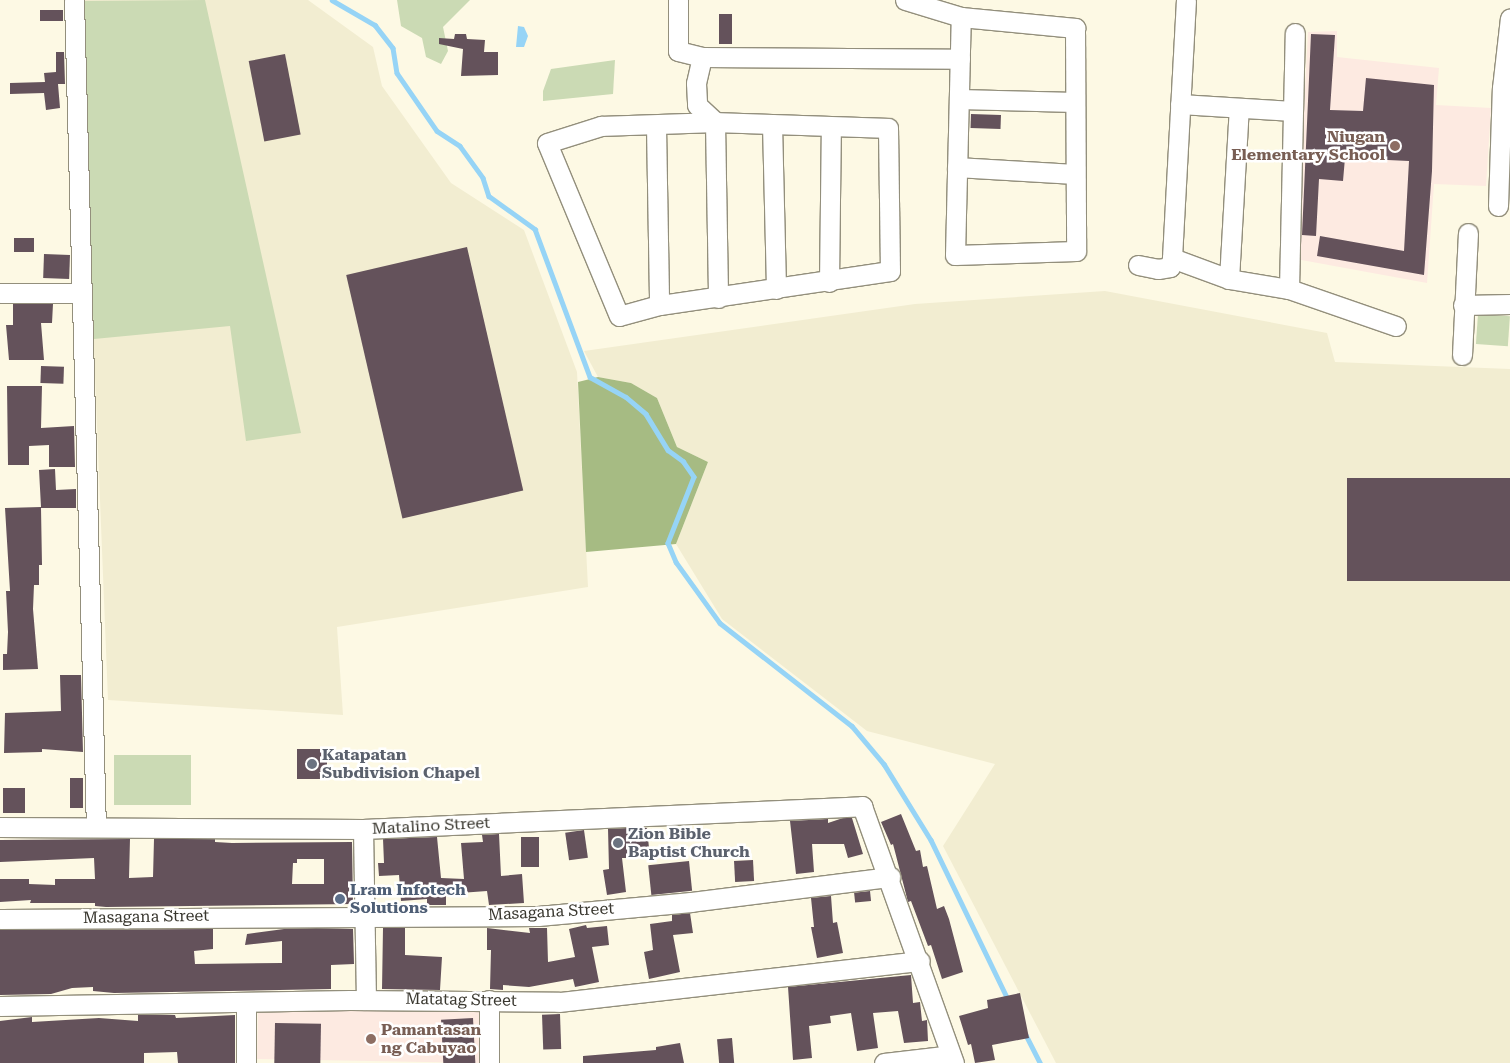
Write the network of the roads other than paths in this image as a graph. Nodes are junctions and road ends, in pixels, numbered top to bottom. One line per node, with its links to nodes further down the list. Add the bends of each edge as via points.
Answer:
1 (74, 0): 29 (street)
2 (678, 0): 8 (street, via 678,51)
3 (905, 0): 5 (street)
4 (1186, 0): 12 (street)
5 (961, 17): 9 (street); 11 (street, via 1075,28)
6 (1510, 18): 21 (street, via 1502,88)
7 (1295, 33): 14 (street)
8 (702, 57): 9 (street); 15 (street, via 696,84 697,104)
9 (960, 59): 10 (street)
10 (959, 99): 11 (street); 19 (street)
11 (1075, 102): 20 (street)
12 (1180, 104): 13 (street); 23 (street)
13 (1239, 108): 14 (street); 25 (street)
14 (1293, 111): 28 (street)
15 (715, 122): 16 (street); 17 (street); 31 (street)
16 (772, 124): 18 (street); 27 (street)
17 (656, 126): 33 (street); 33 (street, via 601,126 547,143 619,316)
18 (831, 127): 26 (street); 26 (street, via 888,128 890,271)
19 (957, 167): 20 (street); 20 (street, via 955,255 1076,251)
20 (1074, 174)
21 (1498, 206)
22 (1468, 233): 34 (street)
23 (1172, 258): 24 (street, via 1170,267 1158,270); 25 (street)
24 (1138, 265)
25 (1229, 278): 28 (street)
26 (829, 282): 27 (street)
27 (776, 289): 31 (street)
28 (1289, 289): 35 (street)
29 (82, 292): 30 (street); 38 (street)
30 (0, 293)
31 (718, 298): 33 (street)
32 (1510, 304): 34 (street)
33 (659, 305)
34 (1463, 305): 36 (street)
35 (1396, 326)
36 (1462, 355)
37 (0, 827): 38 (street, Matalino Street)
38 (96, 827): 39 (street, Matalino Street)
39 (363, 830): 40 (street, Matalino Street, via 862,806); 41 (street)
40 (890, 877): 41 (street, Masagana Street, via 692,902 538,916); 43 (street)
41 (364, 914): 42 (street, Masagana Street); 44 (street)
42 (0, 919)
43 (920, 961): 45 (street, Matatag Street, via 559,1002); 48 (street)
44 (366, 1000): 45 (street, Matatag Street); 46 (street, Matatag Street)
45 (489, 1000): 50 (street)
46 (246, 1002): 47 (street, Matatag Street); 49 (street)
47 (0, 1006)
48 (953, 1059): 51 (street)
49 (246, 1063)
50 (489, 1063)
51 (884, 1063)

